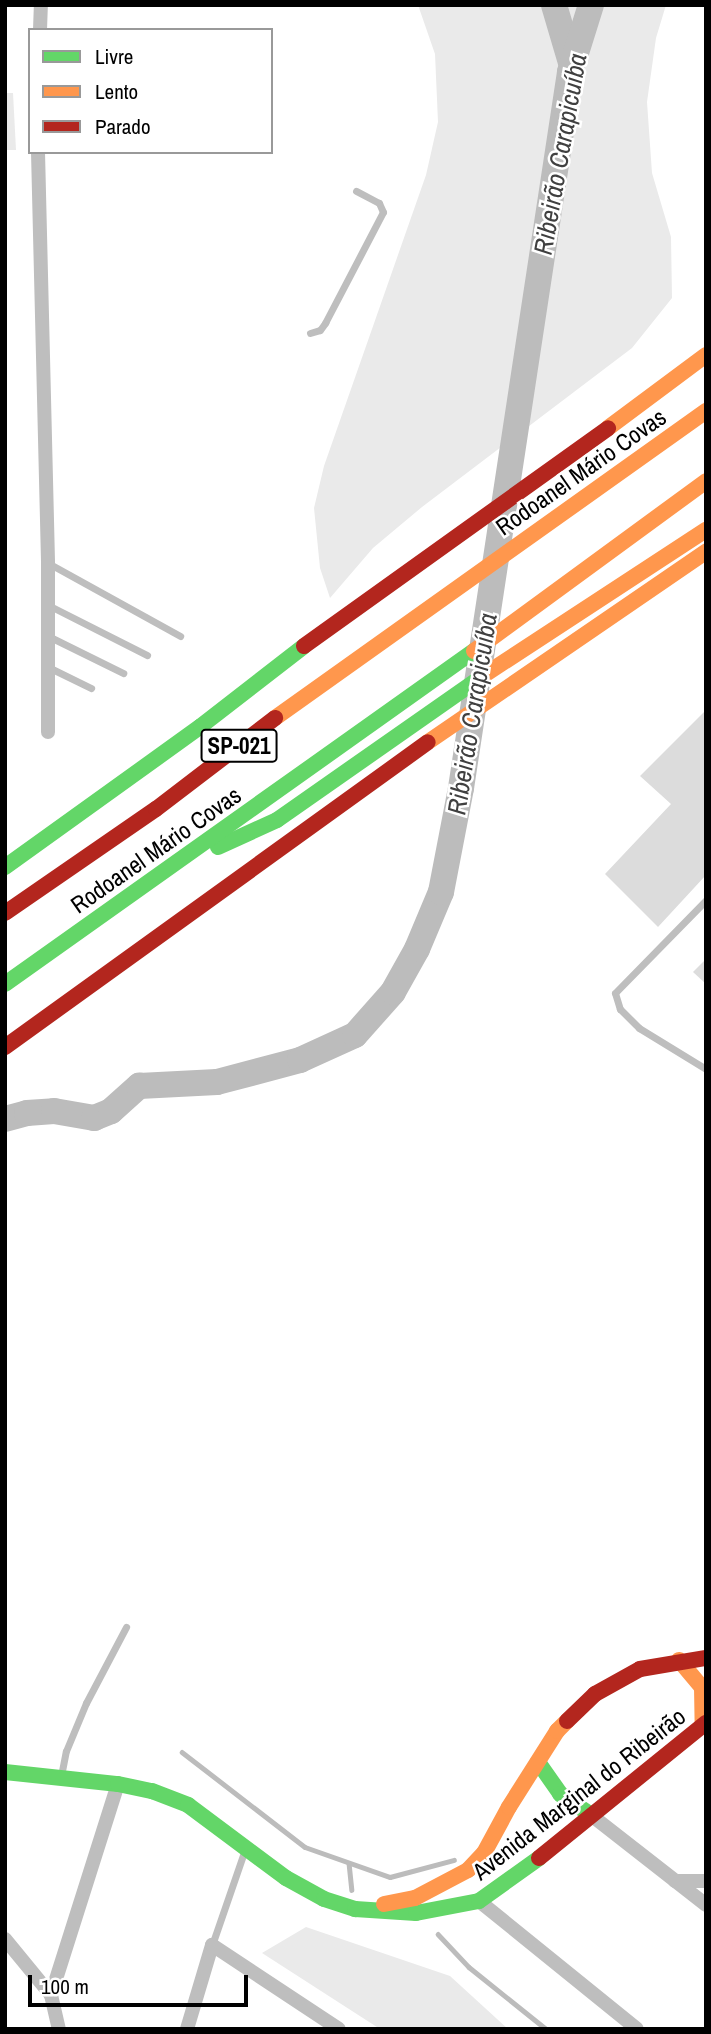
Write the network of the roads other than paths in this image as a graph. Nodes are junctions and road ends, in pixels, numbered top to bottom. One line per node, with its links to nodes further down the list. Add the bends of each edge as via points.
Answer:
1 (41, 5): 2 (street)
2 (40, 28)
3 (38, 154): 11 (street)
4 (356, 191): 5 (lane, via 379,203 383,212 325,323)
5 (310, 333)
6 (706, 355): 21 (main road)
7 (706, 411): 23 (main road, Rodoanel Mário Covas / SP-021)
8 (706, 481): 20 (main road, Rodoanel Mário Covas / SP-021)
9 (706, 530): 20 (main road, via 454,695 277,820 229,844)
10 (706, 552): 25 (main road, via 398,762)
11 (48, 563): 12 (street); 14 (lane)
12 (48, 605): 13 (street); 15 (lane)
13 (48, 636): 16 (street); 17 (lane)
14 (180, 636)
15 (147, 655)
16 (48, 667): 18 (lane); 19 (street)
17 (122, 673)
18 (91, 688)
19 (48, 732)
20 (189, 855): 24 (main road, Rodoanel Mário Covas / SP-021)
21 (5, 867)
22 (706, 900): 26 (lane, via 615,993 620,1009 639,1028)
23 (5, 913)
24 (5, 984)
25 (5, 1047)
26 (706, 1069)
27 (126, 1627): 33 (lane, via 86,1703)
28 (706, 1658): 29 (main road, Avenida Marginal do Ribeirão)
29 (679, 1660): 30 (main road, via 702,1687); 31 (main road, Avenida Marginal do Ribeirão, via 640,1669 595,1694 558,1731)
30 (704, 1725): 36 (main road, Avenida Marginal do Ribeirão)
31 (538, 1762): 36 (main road, via 560,1794); 42 (main road, Avenida Marginal do Ribeirão, via 484,1853 468,1870 415,1898)
32 (5, 1772): 33 (main road, Avenida Marginal do Ribeirão)
33 (60, 1779): 34 (main road, Avenida Marginal do Ribeirão); 35 (main road, Avenida Marginal do Ribeirão)
34 (118, 1784): 37 (main road, Avenida Marginal do Ribeirão, via 188,1805); 45 (street)
35 (5, 1786)
36 (591, 1815): 38 (street); 40 (main road, Avenida Marginal do Ribeirão)
37 (246, 1845): 42 (main road, Avenida Marginal do Ribeirão, via 286,1878 324,1899); 44 (lane)
38 (675, 1881): 39 (street); 41 (street)
39 (706, 1881)
40 (480, 1901): 42 (main road, Avenida Marginal do Ribeirão, via 416,1913); 49 (street)
41 (706, 1905)
42 (355, 1909)
43 (5, 1939): 45 (street)
44 (212, 1945): 47 (street); 48 (street)
45 (51, 1995): 46 (street)
46 (59, 2029)
47 (187, 2029)
48 (339, 2029)
49 (637, 2029)

